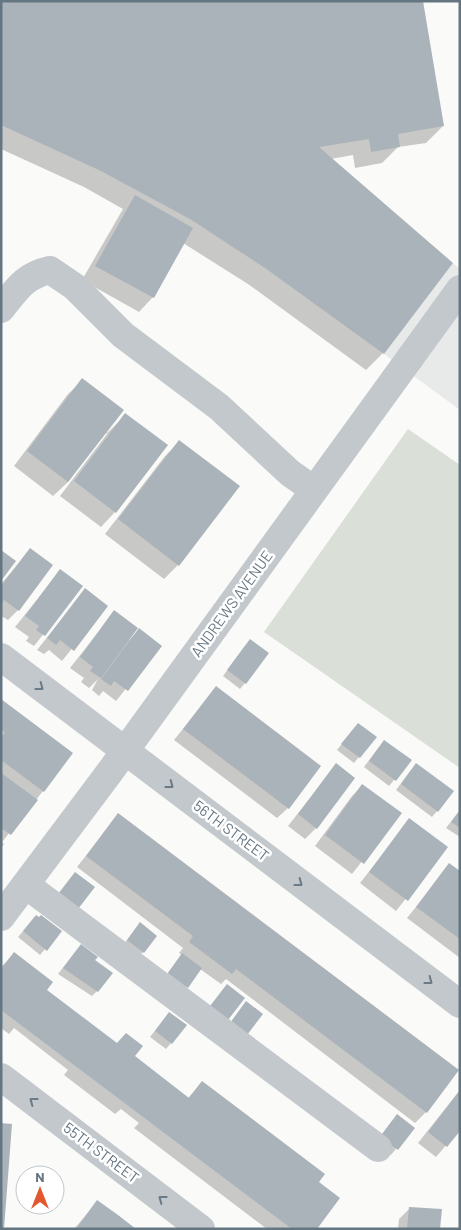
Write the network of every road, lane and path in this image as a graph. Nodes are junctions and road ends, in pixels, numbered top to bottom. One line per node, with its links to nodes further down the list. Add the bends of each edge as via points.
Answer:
1 (460, 289): 3 (street, ANDREWS AVENUE, bridge)
2 (8, 300): 3 (street, via 34,274 50,270 75,286 123,335 219,407 290,473)
3 (314, 490): 5 (street, ANDREWS AVENUE)
4 (1, 657): 5 (street, 56TH STREET, one-way to 5)
5 (125, 751): 6 (street, ANDREWS AVENUE); 8 (street, 56TH STREET, one-way to 8)
6 (26, 885): 7 (street, ANDREWS AVENUE); 10 (street)
7 (1, 917)
8 (460, 1004)
9 (1, 1077): 11 (street, 55TH STREET, one-way to 9)
10 (378, 1148)
11 (201, 1229)

